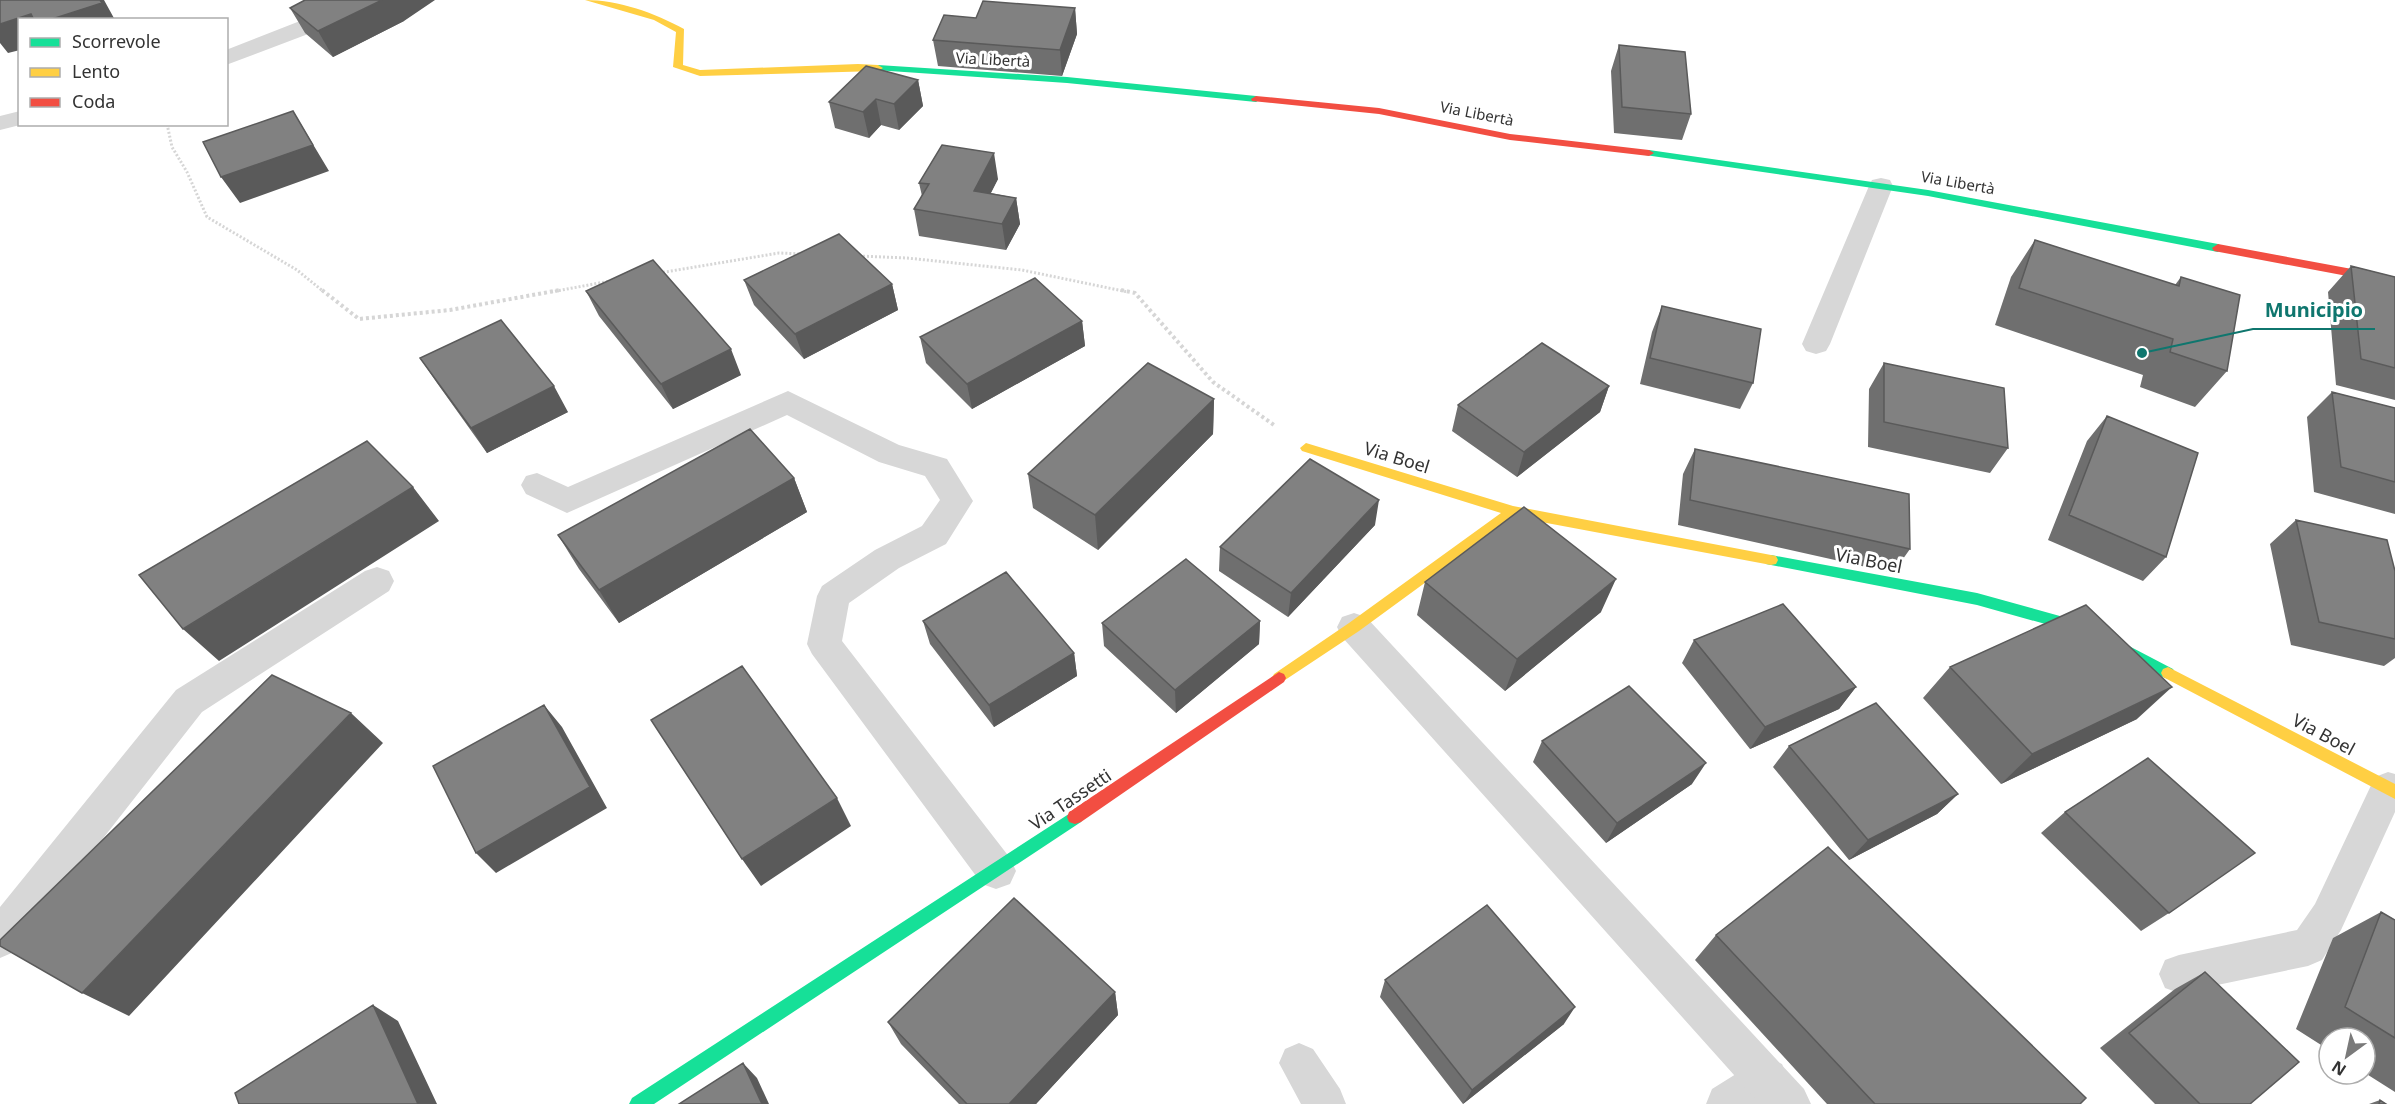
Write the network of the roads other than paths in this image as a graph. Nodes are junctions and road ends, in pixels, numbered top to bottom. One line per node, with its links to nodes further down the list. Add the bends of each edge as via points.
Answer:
1 (355, 0): 3 (street, via 308,26)
2 (590, 0): 6 (street, Via Libertà, via 657,18 681,31 678,67 700,73 858,67 1067,80 1379,111 1509,137)
3 (228, 57)
4 (18, 118): 5 (street)
5 (0, 123)
6 (1881, 186): 7 (street, Via Libertà); 8 (lane)
7 (2395, 281)
8 (1816, 344)
9 (1306, 448): 11 (street, Via Boel)
10 (537, 485): 15 (street, via 567,501 788,402 890,454 936,467 957,501 934,535 886,559 834,596 824,644)
11 (1514, 511): 13 (street, Via Tassetti); 14 (street, Via Boel, via 1977,599 2085,629)
12 (377, 581): 16 (street, via 189,701)
13 (1354, 627): 15 (street, Via Tassetti); 19 (street)
14 (2391, 790): 17 (lane, via 2328,917 2308,947)
15 (996, 871): 20 (street, Via Tassetti)
16 (0, 938)
17 (2179, 974)
18 (1299, 1063): 21 (lane)
19 (1778, 1091): 22 (lane)
20 (638, 1104)
21 (1325, 1104)
22 (1727, 1104)

